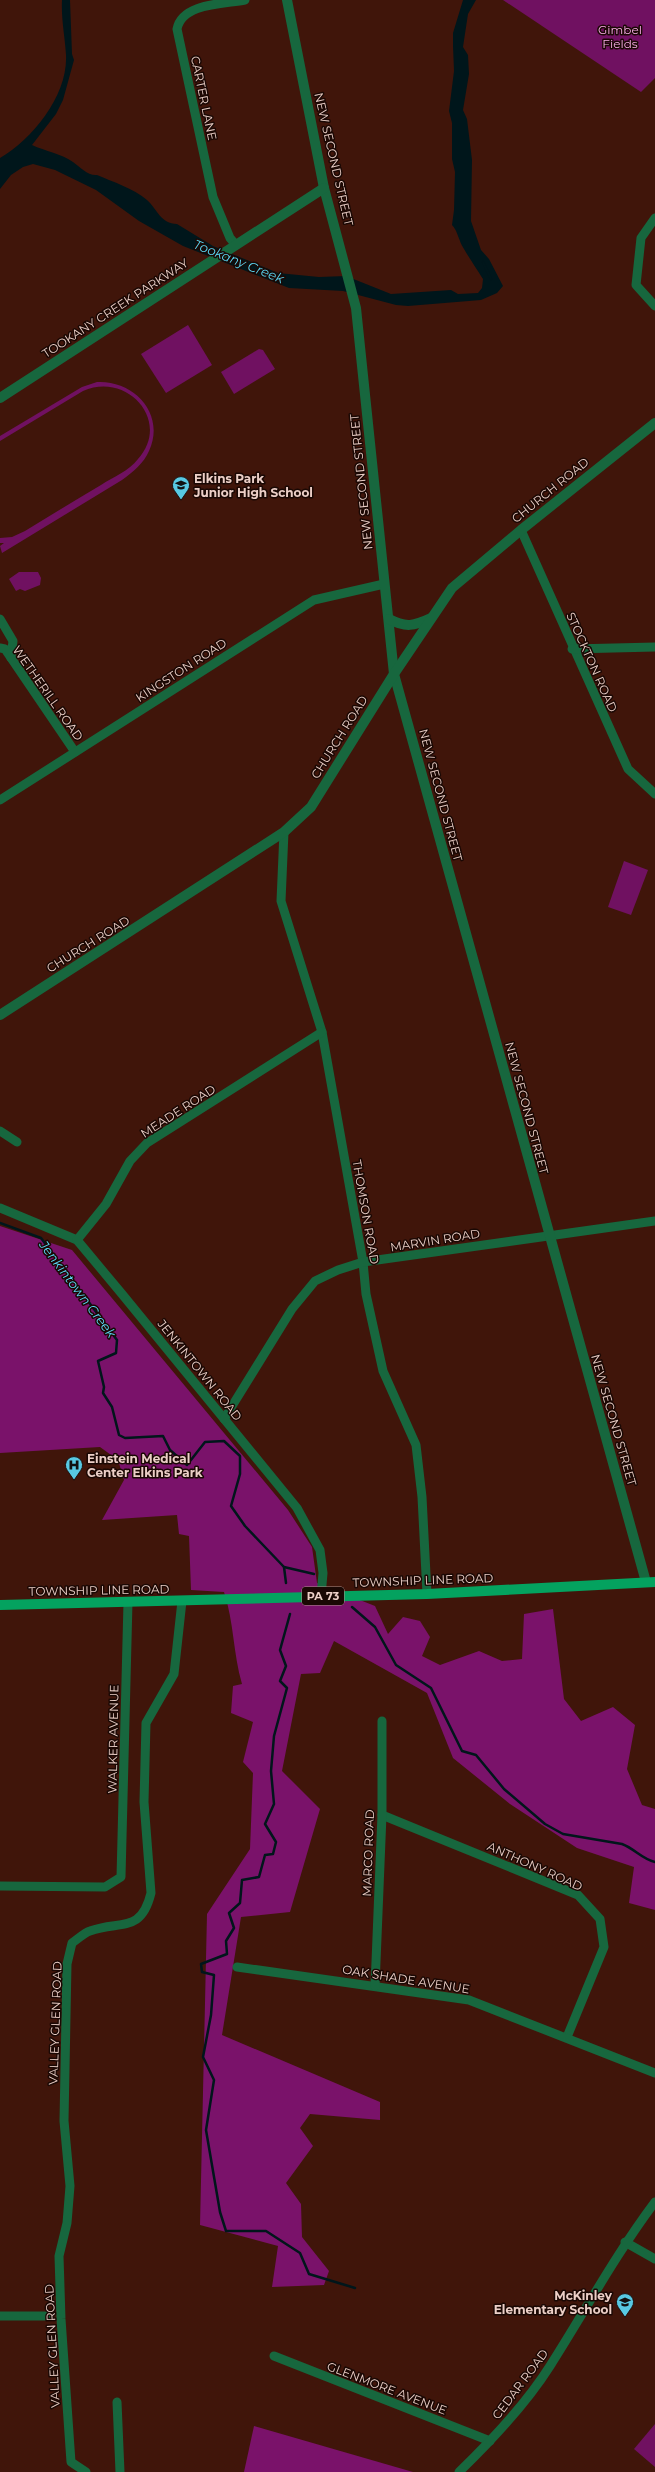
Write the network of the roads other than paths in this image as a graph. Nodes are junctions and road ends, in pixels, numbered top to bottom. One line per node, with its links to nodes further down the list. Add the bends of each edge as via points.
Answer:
1 (245, 0): 5 (street, CARTER LANE, via 190,11 178,23 177,33 213,198)
2 (287, 0): 3 (street, NEW SECOND STREET)
3 (324, 188): 5 (street, TOOKANY CREEK PARKWAY); 10 (street, NEW SECOND STREET, via 356,308)
4 (655, 218): 6 (street, via 641,238 636,285)
5 (234, 247): 7 (street, TOOKANY CREEK PARKWAY)
6 (655, 306)
7 (0, 398)
8 (655, 423): 9 (street, CHURCH ROAD)
9 (521, 530): 11 (street, CHURCH ROAD, via 452,588); 16 (street, STOCKTON ROAD)
10 (384, 584): 13 (street, NEW SECOND STREET); 19 (street, KINGSTON ROAD, via 314,600)
11 (431, 618): 13 (street, via 408,627); 18 (street, CHURCH ROAD)
12 (0, 619): 17 (street, via 13,641)
13 (389, 619): 18 (street, NEW SECOND STREET)
14 (655, 647): 16 (street)
15 (0, 648): 17 (street, WETHERILL ROAD, via 5,649)
16 (572, 649): 20 (street, STOCKTON ROAD, via 628,769)
17 (11, 658): 19 (street, WETHERILL ROAD)
18 (394, 674): 22 (street, CHURCH ROAD, via 311,807); 29 (street, NEW SECOND STREET)
19 (75, 752): 21 (street, KINGSTON ROAD)
20 (655, 794)
21 (0, 800)
22 (284, 832): 23 (street, CHURCH ROAD); 24 (street, THOMSON ROAD, via 281,901)
23 (0, 1015)
24 (322, 1032): 30 (street, MEADE ROAD, via 147,1143 130,1161 106,1204); 31 (street, THOMSON ROAD)
25 (0, 1132): 26 (street)
26 (17, 1142)
27 (0, 1208): 30 (street, JENKINTOWN ROAD)
28 (655, 1221): 29 (street, MARVIN ROAD)
29 (548, 1235): 31 (street, MARVIN ROAD); 33 (street, NEW SECOND STREET)
30 (77, 1240): 32 (street, JENKINTOWN ROAD)
31 (363, 1262): 32 (street, MARVIN ROAD, via 315,1281 292,1309); 34 (street, THOMSON ROAD, via 366,1294 383,1371 416,1445 422,1497)
32 (224, 1419): 35 (street, JENKINTOWN ROAD, via 297,1508 320,1550 323,1573)
33 (650, 1582): 34 (main road, TOWNSHIP LINE ROAD / PA 73)
34 (426, 1594): 35 (main road, TOWNSHIP LINE ROAD / PA 73)
35 (321, 1596): 36 (main road, TOWNSHIP LINE ROAD / PA 73)
36 (182, 1601): 37 (main road, TOWNSHIP LINE ROAD / PA 73); 54 (street, VALLEY GLEN ROAD, via 174,1674 146,1723 144,1802 151,1893 148,1906 131,1924 90,1931 72,1943 68,1964 64,2121 70,2186 67,2223 60,2256 61,2315 71,2462)
37 (128, 1602): 38 (main road, TOWNSHIP LINE ROAD / PA 73); 41 (street, WALKER AVENUE, via 121,1877 105,1886)
38 (0, 1605)
39 (382, 1721): 40 (street, MARCO ROAD)
40 (382, 1815): 43 (street, MARCO ROAD); 44 (street, ANTHONY ROAD, via 578,1895 600,1918 604,1947)
41 (0, 1886)
42 (237, 1967): 43 (street, OAK SHADE AVENUE)
43 (374, 1986): 44 (street, OAK SHADE AVENUE, via 469,2000)
44 (567, 2037): 45 (street, OAK SHADE AVENUE)
45 (655, 2073)
46 (655, 2202): 47 (street, CEDAR ROAD)
47 (625, 2242): 48 (street); 53 (street, CEDAR ROAD, via 549,2367)
48 (655, 2259)
49 (0, 2316): 50 (street)
50 (49, 2316)
51 (274, 2356): 53 (street, GLENMORE AVENUE)
52 (117, 2402): 55 (street)
53 (490, 2441): 56 (street, CEDAR ROAD)
54 (82, 2471)
55 (120, 2472)
56 (459, 2472)

